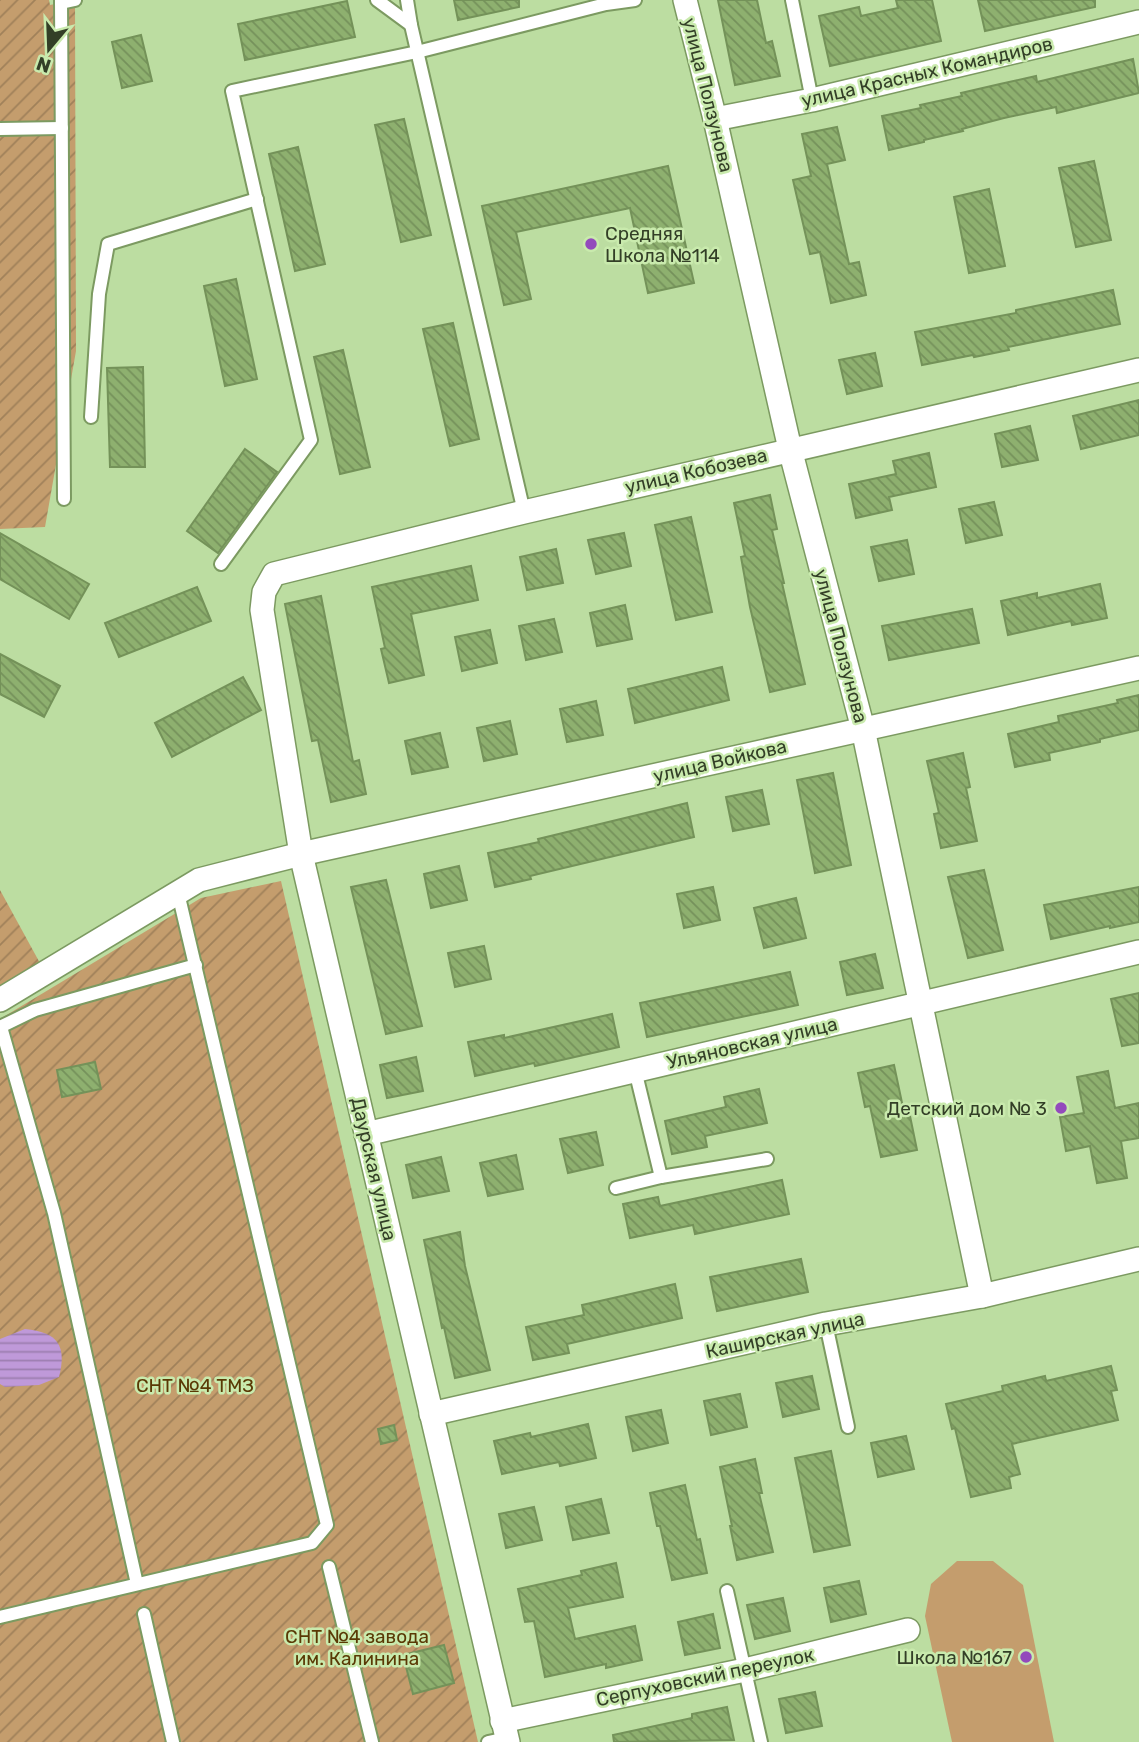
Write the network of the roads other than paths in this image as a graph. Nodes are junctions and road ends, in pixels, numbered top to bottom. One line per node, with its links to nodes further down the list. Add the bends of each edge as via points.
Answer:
1 (75, 0): 7 (lane)
2 (377, 0): 10 (lane)
3 (407, 0): 10 (lane)
4 (635, 0): 8 (lane)
5 (685, 0): 13 (street, улица Ползунова)
6 (792, 0): 12 (lane)
7 (61, 1): 14 (lane)
8 (606, 2): 11 (lane)
9 (1139, 22): 12 (street, улица Красных Командиров)
10 (411, 25): 11 (lane)
11 (417, 52): 16 (lane, via 232,91); 21 (lane)
12 (812, 100): 13 (street, улица Красных Командиров)
13 (715, 119): 19 (street, улица Ползунова)
14 (62, 128): 15 (lane); 20 (lane)
15 (0, 129)
16 (257, 200): 18 (lane, via 108,244 99,294); 22 (lane, via 311,440)
17 (1139, 370): 19 (street, улица Кобозева)
18 (92, 417)
19 (790, 449): 21 (street, улица Кобозева); 25 (street, улица Ползунова)
20 (64, 499)
21 (524, 512): 23 (street, улица Кобозева, via 274,574)
22 (221, 564)
23 (264, 592): 26 (street, Даурская улица, via 262,610)
24 (1139, 668): 25 (street, улица Войкова)
25 (863, 729): 26 (street, улица Войкова); 31 (street, улица Ползунова)
26 (301, 854): 27 (street, улица Войкова, via 199,880); 34 (street, Даурская улица)
27 (178, 892): 29 (lane); 30 (street, улица Войкова)
28 (1139, 952): 31 (street, Ульяновская улица)
29 (196, 965): 32 (lane, via 35,1010); 44 (lane, via 327,1525 312,1543)
30 (0, 1000)
31 (922, 1002): 33 (street, Ульяновская улица); 39 (street, улица Ползунова)
32 (0, 1027): 44 (lane, via 54,1213)
33 (635, 1070): 34 (street, Ульяновская улица); 36 (lane)
34 (366, 1134): 41 (street, Даурская улица)
35 (766, 1159): 36 (lane)
36 (661, 1177): 37 (lane)
37 (616, 1188)
38 (1139, 1259): 39 (street, Каширская улица)
39 (982, 1296): 40 (street, Каширская улица)
40 (826, 1324): 41 (street, Каширская улица); 42 (lane)
41 (431, 1414): 50 (street, Даурская улица)
42 (848, 1427)
43 (329, 1567): 52 (lane)
44 (137, 1584): 47 (lane)
45 (727, 1591): 49 (lane)
46 (144, 1614): 51 (lane)
47 (0, 1617)
48 (908, 1630): 49 (street, Серпуховский переулок)
49 (745, 1670): 50 (street, Серпуховский переулок); 53 (lane)
50 (501, 1736)
51 (173, 1742)
52 (373, 1742)
53 (761, 1742)

